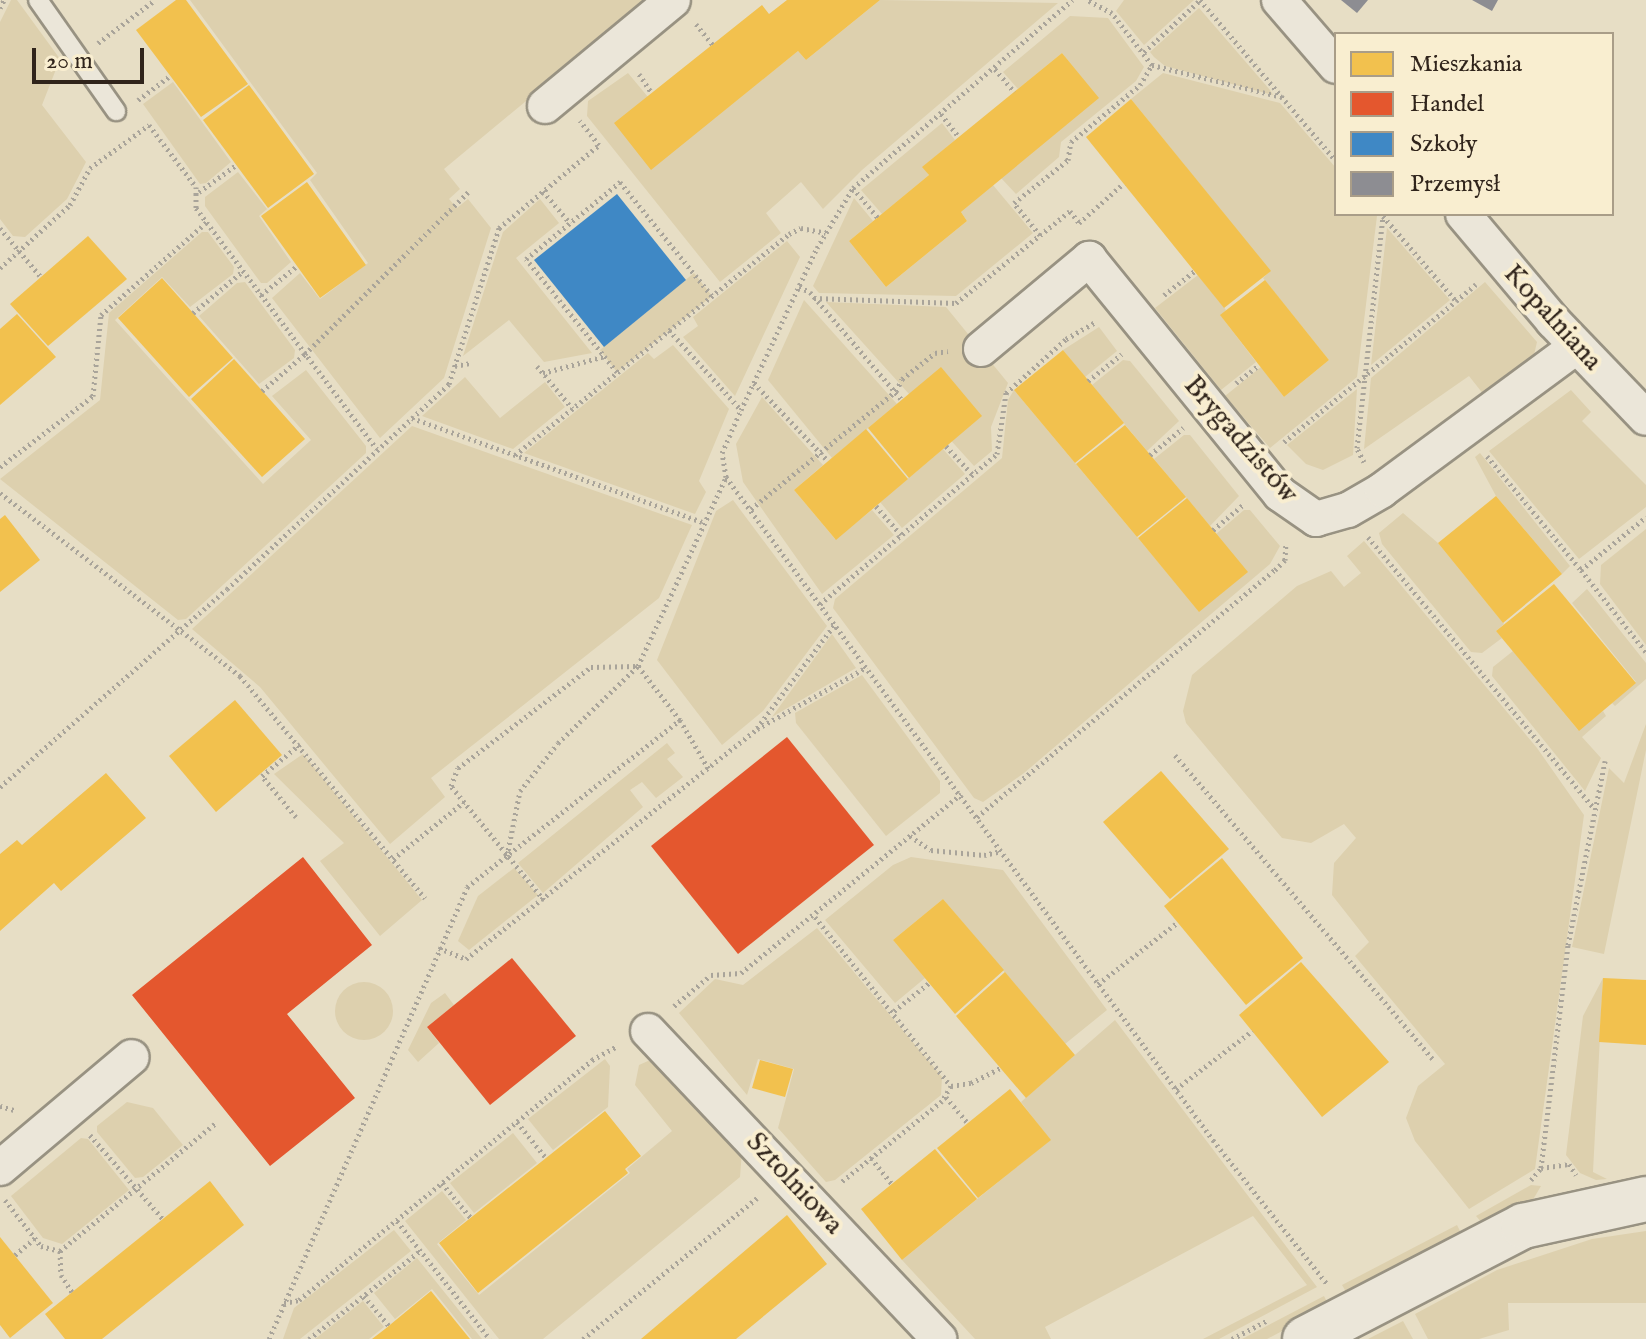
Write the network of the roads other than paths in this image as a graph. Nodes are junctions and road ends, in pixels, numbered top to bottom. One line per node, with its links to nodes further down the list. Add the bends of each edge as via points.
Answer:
1 (38, 0): 6 (lane)
2 (1279, 0): 4 (street)
3 (682, 10): 5 (street)
4 (1334, 64)
5 (558, 108)
6 (116, 111)
7 (1465, 216): 8 (street, Kopalniana)
8 (1576, 347): 9 (street, Brygadzistów, via 1382,490 1348,510 1316,519 1297,508 1089,259); 10 (street, Kopalniana)
9 (981, 349)
10 (1646, 418)
11 (648, 1031): 15 (street, Sztolniowa)
12 (132, 1057): 13 (street, via 69,1110)
13 (1, 1182)
14 (1646, 1199): 16 (street, via 1523,1226)
15 (939, 1339)
16 (1305, 1339)

